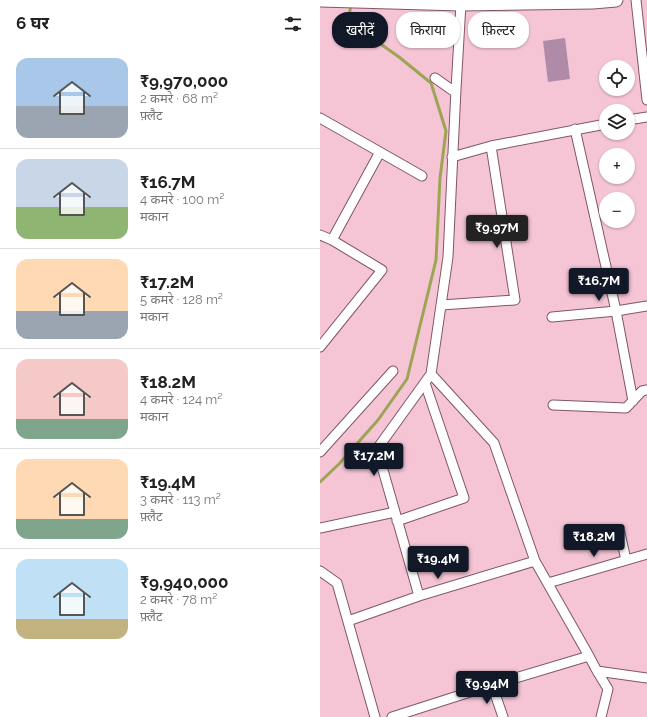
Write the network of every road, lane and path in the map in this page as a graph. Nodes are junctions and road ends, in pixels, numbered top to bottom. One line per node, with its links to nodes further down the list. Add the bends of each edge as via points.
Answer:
1 (320, 0): 4 (street)
2 (616, 0): 5 (street)
3 (636, 0): 8 (street)
4 (334, 1): 5 (street)
5 (461, 2): 7 (street)
6 (435, 78): 7 (street)
7 (456, 90): 16 (street)
8 (647, 100)
9 (647, 117): 11 (street)
10 (320, 118): 15 (street)
11 (635, 119)
12 (599, 125): 13 (street)
13 (575, 129): 14 (street); 22 (street)
14 (491, 146): 16 (street); 20 (street, via 515,300)
15 (380, 152): 17 (street); 19 (street)
16 (452, 157): 20 (street, via 448,257)
17 (422, 176)
18 (320, 235): 19 (street)
19 (332, 240): 24 (street, via 382,270)
20 (441, 305): 26 (street)
21 (647, 306): 22 (street)
22 (616, 310): 23 (street); 29 (street)
23 (552, 317)
24 (320, 347)
25 (393, 371): 31 (street)
26 (431, 374): 27 (street); 38 (street, via 494,443)
27 (425, 383): 32 (street, via 377,449); 33 (street, via 464,498)
28 (647, 390): 29 (street)
29 (633, 401): 30 (street, via 626,408)
30 (553, 405)
31 (320, 452)
32 (395, 512): 33 (street); 34 (street)
33 (397, 521): 41 (street)
34 (320, 528)
35 (620, 533): 37 (street)
36 (647, 554): 37 (street)
37 (626, 560): 40 (street)
38 (535, 561): 40 (street); 41 (street)
39 (320, 571): 42 (street, via 337,583)
40 (548, 583): 43 (street)
41 (419, 596): 42 (street)
42 (348, 621): 47 (street)
43 (589, 656): 44 (street); 46 (street)
44 (597, 672): 45 (street); 50 (street, via 608,689)
45 (645, 679)
46 (492, 685): 48 (street); 49 (street)
47 (375, 717)
48 (392, 717)
49 (503, 717)
50 (601, 717)

